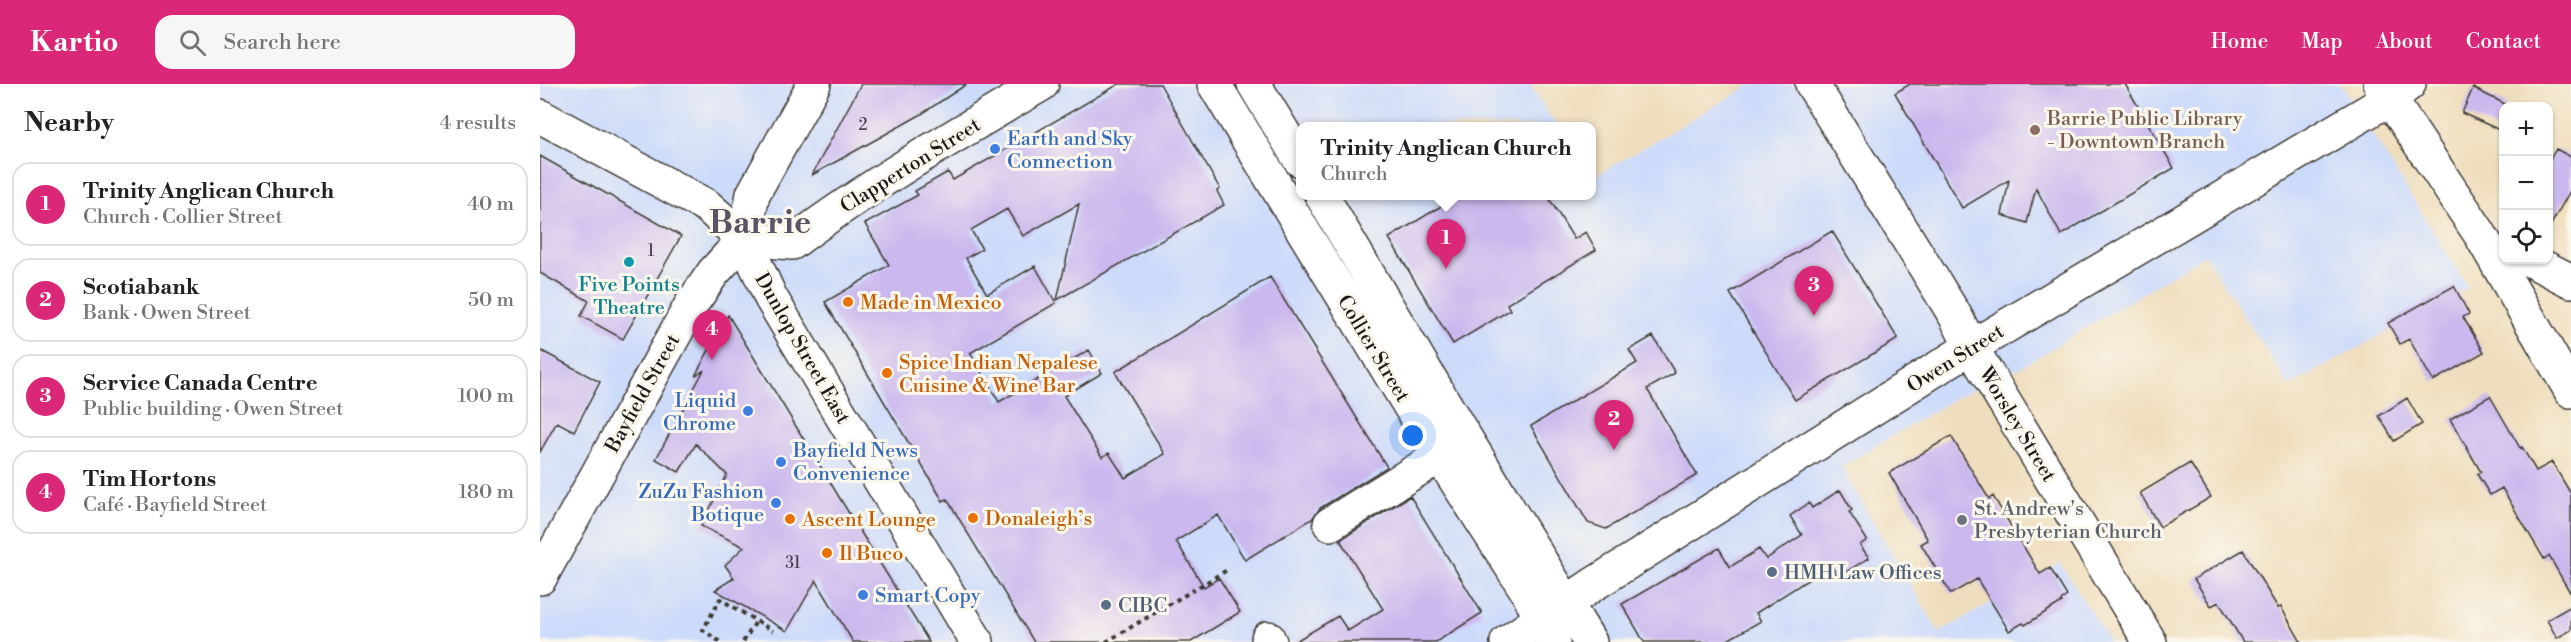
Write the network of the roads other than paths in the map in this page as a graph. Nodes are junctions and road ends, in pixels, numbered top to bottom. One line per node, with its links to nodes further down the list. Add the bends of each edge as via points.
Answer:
1 (814, 84): 10 (street, via 753,194)
2 (1042, 84): 10 (street, Clapperton Street, via 940,144 792,243)
3 (1214, 84): 16 (street, Collier Street)
4 (1254, 84): 8 (street)
5 (1812, 84): 14 (street, Worsley Street)
6 (2393, 89): 11 (street); 14 (street, Owen Street)
7 (540, 116): 10 (street, via 707,206)
8 (1296, 152)
9 (1325, 200): 19 (street, Collier Street)
10 (744, 239): 18 (street, Bayfield Street, via 691,305); 20 (street, Dunlop Street East, via 771,298)
11 (2492, 240): 15 (street)
12 (2538, 264): 13 (street)
13 (2571, 280)
14 (1971, 346): 19 (street, Owen Street); 23 (street, Worsley Street)
15 (2571, 391)
16 (1440, 456): 17 (street); 19 (street, Collier Street, via 1527,591)
17 (1330, 524)
18 (540, 578)
19 (1554, 622): 21 (street, Owen Street); 22 (street, Collier Street)
20 (977, 642)
21 (1507, 642)
22 (1590, 642)
23 (2150, 642)

